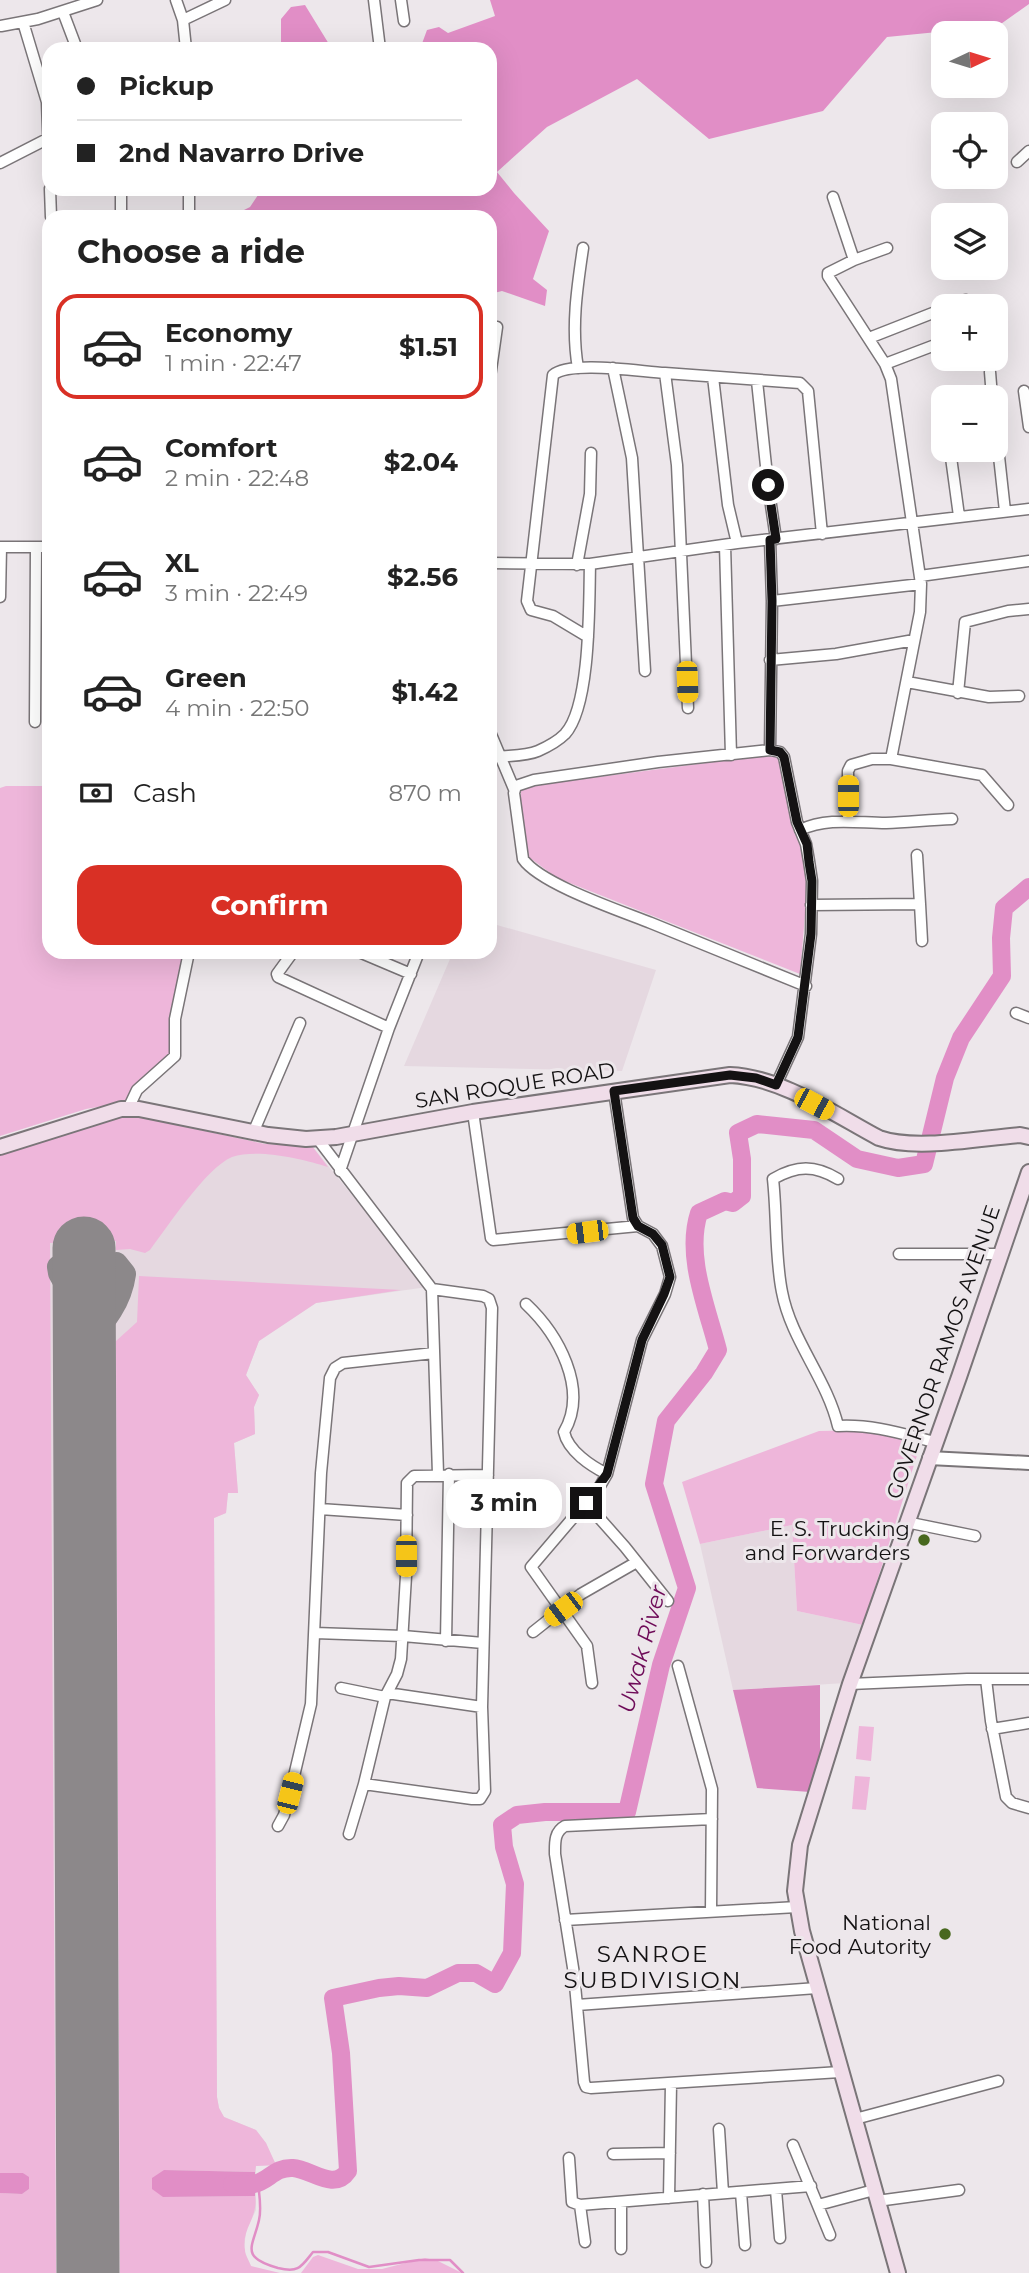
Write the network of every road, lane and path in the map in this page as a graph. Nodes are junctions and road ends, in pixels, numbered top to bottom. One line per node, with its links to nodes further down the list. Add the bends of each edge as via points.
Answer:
1 (97, 0): 6 (street)
2 (176, 0): 7 (street)
3 (225, 0): 7 (street)
4 (374, 0): 13 (street)
5 (401, 0): 8 (street)
6 (63, 12): 9 (street); 11 (street)
7 (183, 20): 12 (street)
8 (404, 21)
9 (23, 22): 10 (street); 14 (street)
10 (1, 26)
11 (74, 42)
12 (185, 42)
13 (379, 42)
14 (42, 85)
15 (42, 142): 18 (street)
16 (1029, 151): 17 (street)
17 (1017, 162)
18 (0, 163)
19 (833, 197): 22 (street)
20 (583, 248): 27 (street, via 574,332)
21 (887, 248): 22 (street)
22 (854, 261): 24 (street, via 828,273)
23 (931, 314): 24 (street)
24 (869, 338): 26 (street)
25 (931, 346): 26 (street)
26 (886, 363): 42 (street)
27 (578, 368): 28 (street); 54 (street, via 553,375)
28 (612, 368): 30 (street); 51 (street, via 632,458)
29 (990, 372): 33 (street)
30 (665, 373): 31 (street); 50 (street, via 677,464)
31 (713, 377): 32 (street); 45 (street)
32 (757, 381): 43 (street, via 800,383 808,391); 44 (street)
33 (991, 385)
34 (1024, 391): 35 (street)
35 (1029, 427)
36 (591, 453): 56 (street, via 590,494)
37 (952, 462): 41 (street)
38 (1000, 462): 40 (street)
39 (1029, 509): 40 (street)
40 (1005, 511): 41 (street)
41 (959, 516): 42 (street)
42 (912, 522): 43 (street); 57 (street)
43 (822, 534): 44 (street)
44 (773, 539): 45 (street); 59 (street)
45 (737, 543): 46 (street)
46 (725, 545): 50 (street); 71 (street)
47 (0, 547): 48 (street); 58 (street)
48 (36, 547): 49 (street); 69 (street)
49 (42, 547)
50 (681, 551): 51 (street); 68 (street)
51 (639, 557): 55 (street); 64 (street)
52 (1029, 561): 57 (street)
53 (497, 563): 54 (street)
54 (531, 564): 56 (street); 61 (street, via 527,601 531,610 553,616)
55 (590, 564): 56 (street); 61 (street)
56 (577, 565)
57 (921, 580): 59 (street); 62 (street)
58 (0, 597)
59 (772, 601): 63 (street)
60 (1029, 609): 66 (street, via 965,622)
61 (588, 637): 72 (street, via 577,709 565,734 537,752)
62 (914, 640): 63 (street); 65 (street)
63 (770, 660): 70 (street)
64 (645, 671)
65 (907, 682): 66 (street); 73 (street)
66 (958, 692): 67 (street)
67 (1019, 696)
68 (688, 708)
69 (35, 722)
70 (770, 750): 71 (street); 79 (street, via 784,757)
71 (732, 755): 75 (street, via 534,780)
72 (497, 757)
73 (891, 759): 76 (street, via 982,775); 78 (street, via 851,765)
74 (497, 760): 75 (street)
75 (514, 789): 89 (street, via 523,859 541,875)
76 (1007, 805)
77 (952, 819): 78 (street)
78 (848, 822): 79 (street, via 817,823)
79 (800, 830): 82 (street, via 807,844)
80 (917, 855): 81 (street)
81 (920, 904): 82 (street); 83 (street)
82 (811, 905): 89 (street)
83 (922, 941)
84 (188, 959): 96 (street, via 173,1028 175,1056 137,1090)
85 (288, 959): 93 (street, via 278,977)
86 (376, 959): 88 (street)
87 (416, 959): 88 (street)
88 (411, 974): 93 (street)
89 (806, 986): 94 (street, via 798,1037)
90 (1016, 1013): 91 (street)
91 (1029, 1018)
92 (300, 1023): 98 (street)
93 (389, 1028): 99 (street)
94 (776, 1085): 95 (main road, SAN ROQUE ROAD, via 730,1075); 100 (main road, SAN ROQUE ROAD, via 894,1143)
95 (614, 1091): 97 (main road, SAN ROQUE ROAD); 106 (street, via 629,1202)
96 (128, 1108): 98 (main road, SAN ROQUE ROAD); 102 (main road, SAN ROQUE ROAD)
97 (473, 1112): 99 (main road, SAN ROQUE ROAD); 106 (street, via 493,1240)
98 (253, 1133): 101 (main road, SAN ROQUE ROAD)
99 (351, 1134): 101 (main road, SAN ROQUE ROAD); 103 (street)
100 (1029, 1137)
101 (317, 1138): 103 (street)
102 (0, 1147)
103 (340, 1171): 109 (street)
104 (1029, 1172): 108 (main road, GOVERNOR RAMOS AVENUE)
105 (838, 1179): 112 (street, via 822,1169 805,1168 773,1179 782,1293 791,1319 825,1387 838,1426 873,1427)
106 (638, 1226): 116 (street, via 662,1245 670,1277 642,1340)
107 (899, 1254): 108 (street)
108 (1000, 1254): 112 (main road, GOVERNOR RAMOS AVENUE)
109 (432, 1289): 111 (street); 117 (street, via 483,1296 492,1308)
110 (526, 1304): 116 (street, via 544,1321 573,1384 565,1438 591,1466)
111 (434, 1353): 115 (street); 119 (street, via 343,1363 332,1373 326,1400)
112 (935, 1442): 113 (main road, GOVERNOR RAMOS AVENUE)
113 (929, 1458): 114 (street); 121 (main road, GOVERNOR RAMOS AVENUE)
114 (1029, 1463)
115 (444, 1474): 117 (street); 120 (street, via 409,1479); 129 (street)
116 (607, 1474): 118 (street)
117 (488, 1475): 130 (street)
118 (586, 1503): 123 (street); 125 (street, via 531,1567)
119 (320, 1509): 120 (street); 127 (street)
120 (407, 1515): 128 (street)
121 (906, 1522): 122 (street); 135 (main road, GOVERNOR RAMOS AVENUE)
122 (975, 1536)
123 (635, 1563): 124 (street); 125 (street)
124 (668, 1601)
125 (563, 1609): 126 (street); 134 (street, via 587,1646)
126 (533, 1632)
127 (315, 1633): 128 (street); 144 (street, via 309,1717)
128 (402, 1636): 129 (street); 137 (street, via 397,1674)
129 (446, 1641): 130 (street)
130 (484, 1643): 138 (street)
131 (678, 1666): 143 (street, via 712,1789)
132 (986, 1678): 133 (street); 135 (street); 140 (street)
133 (1029, 1679)
134 (592, 1683)
135 (850, 1684): 146 (main road, GOVERNOR RAMOS AVENUE, via 800,1845 795,1872)
136 (341, 1688): 137 (street)
137 (386, 1695): 138 (street); 141 (street)
138 (482, 1707): 141 (street, via 485,1791 480,1799)
139 (1029, 1723): 140 (street)
140 (992, 1729): 142 (street, via 1006,1797)
141 (364, 1784): 145 (street)
142 (1029, 1808)
143 (712, 1819): 147 (street); 148 (street, via 559,1829 555,1854)
144 (278, 1826)
145 (349, 1834)
146 (797, 1907): 147 (street); 149 (main road, GOVERNOR RAMOS AVENUE)
147 (711, 1910): 148 (street)
148 (565, 1920): 150 (street)
149 (817, 1989): 150 (street); 151 (main road, GOVERNOR RAMOS AVENUE)
150 (577, 2006): 153 (street, via 586,2087)
151 (840, 2072): 153 (street); 154 (main road, GOVERNOR RAMOS AVENUE)
152 (998, 2081): 154 (street)
153 (671, 2084): 157 (street)
154 (855, 2119): 166 (main road, GOVERNOR RAMOS AVENUE)
155 (719, 2129): 164 (street)
156 (793, 2145): 160 (street)
157 (670, 2153): 158 (street); 167 (street)
158 (613, 2154)
159 (569, 2158): 169 (street, via 571,2200)
160 (811, 2186): 161 (street); 170 (street)
161 (776, 2190): 163 (street); 172 (street)
162 (959, 2190): 166 (street)
163 (741, 2192): 164 (street); 174 (street)
164 (723, 2193): 165 (street)
165 (703, 2194): 167 (street); 176 (street)
166 (876, 2196): 170 (street); 177 (main road, GOVERNOR RAMOS AVENUE)
167 (669, 2198): 168 (street)
168 (621, 2203): 169 (street); 175 (street)
169 (580, 2205): 173 (street)
170 (818, 2205): 171 (street)
171 (830, 2235)
172 (780, 2238)
173 (585, 2242)
174 (744, 2245)
175 (621, 2249)
176 (706, 2262)
177 (898, 2273)

